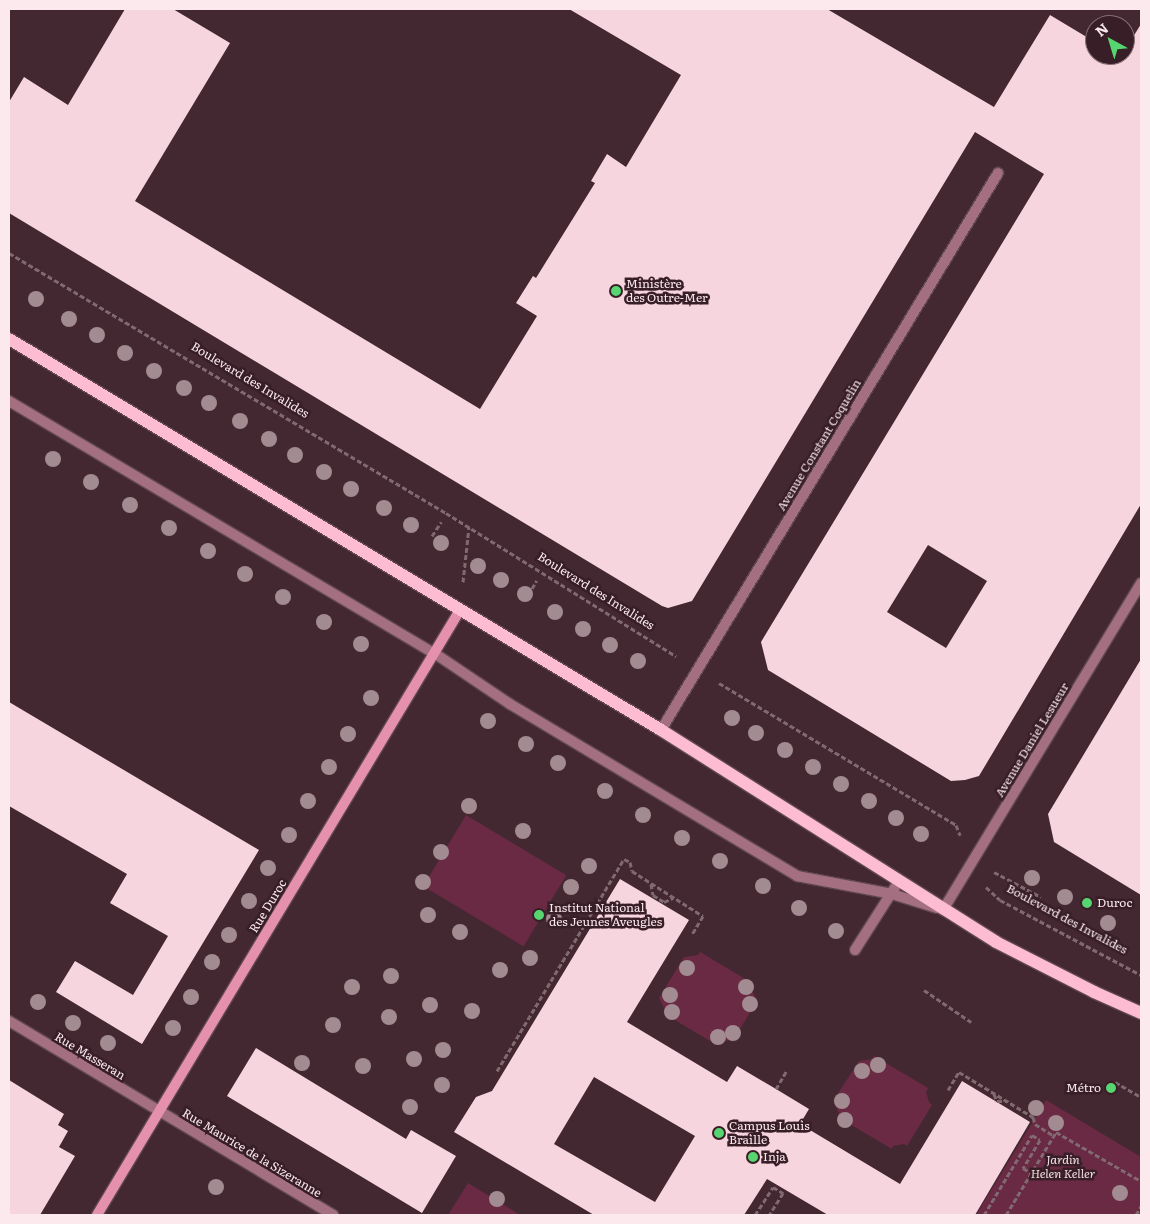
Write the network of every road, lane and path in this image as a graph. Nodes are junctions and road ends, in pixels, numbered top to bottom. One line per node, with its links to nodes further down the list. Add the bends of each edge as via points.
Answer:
1 (998, 173): 13 (street, Avenue Constant Coquelin)
2 (9, 253): 6 (path, Boulevard des Invalides)
3 (9, 339): 11 (main road)
4 (9, 401): 12 (street)
5 (441, 522): 7 (path)
6 (469, 527): 11 (path); 13 (path, Boulevard des Invalides)
7 (432, 536)
8 (537, 580): 10 (path)
9 (1141, 583): 15 (street, Avenue Daniel Lesueur)
10 (528, 595)
11 (460, 610): 12 (street, Rue Duroc); 14 (main road)
12 (434, 654): 19 (street, via 510,704 797,876); 38 (street, Rue Duroc)
13 (698, 670): 14 (street, Avenue Constant Coquelin); 15 (path, Boulevard des Invalides, via 956,825)
14 (661, 730): 17 (main road)
15 (972, 862): 22 (street, Avenue Daniel Lesueur); 25 (path, Boulevard des Invalides, via 987,889 1000,900)
16 (989, 869): 20 (path)
17 (899, 881): 19 (street); 22 (main road)
18 (651, 884): 21 (path); 21 (path, via 653,895 658,900 664,902); 31 (path, via 632,871 630,862 624,859)
19 (892, 894): 22 (street); 24 (street)
20 (1041, 897)
21 (674, 898): 23 (path, via 703,916)
22 (943, 910): 27 (main road, via 1020,956)
23 (692, 934)
24 (856, 950)
25 (1141, 975)
26 (924, 990): 29 (path)
27 (1141, 1013)
28 (9, 1021): 38 (street, Rue Masseran)
29 (971, 1022)
30 (787, 1070): 33 (path)
31 (497, 1071)
32 (1115, 1082): 36 (path)
33 (776, 1089)
34 (948, 1090): 35 (path, via 959,1072)
35 (994, 1094): 37 (path); 37 (path, via 997,1101)
36 (1141, 1097)
37 (1006, 1101): 39 (path, via 1033,1117 1035,1124)
38 (159, 1112): 43 (street, Rue Duroc); 44 (street, Rue Maurice de la Sizeranne)
39 (1054, 1136): 40 (path); 41 (path, via 1056,1132)
40 (1031, 1173): 47 (path, via 1023,1168 1040,1140 1032,1135); 48 (path)
41 (1141, 1181)
42 (1141, 1206): 49 (path)
43 (97, 1215)
44 (334, 1215)
45 (755, 1215): 46 (path, via 773,1187 783,1193)
46 (769, 1215)
47 (984, 1215)
48 (1006, 1215)
49 (1136, 1215)

